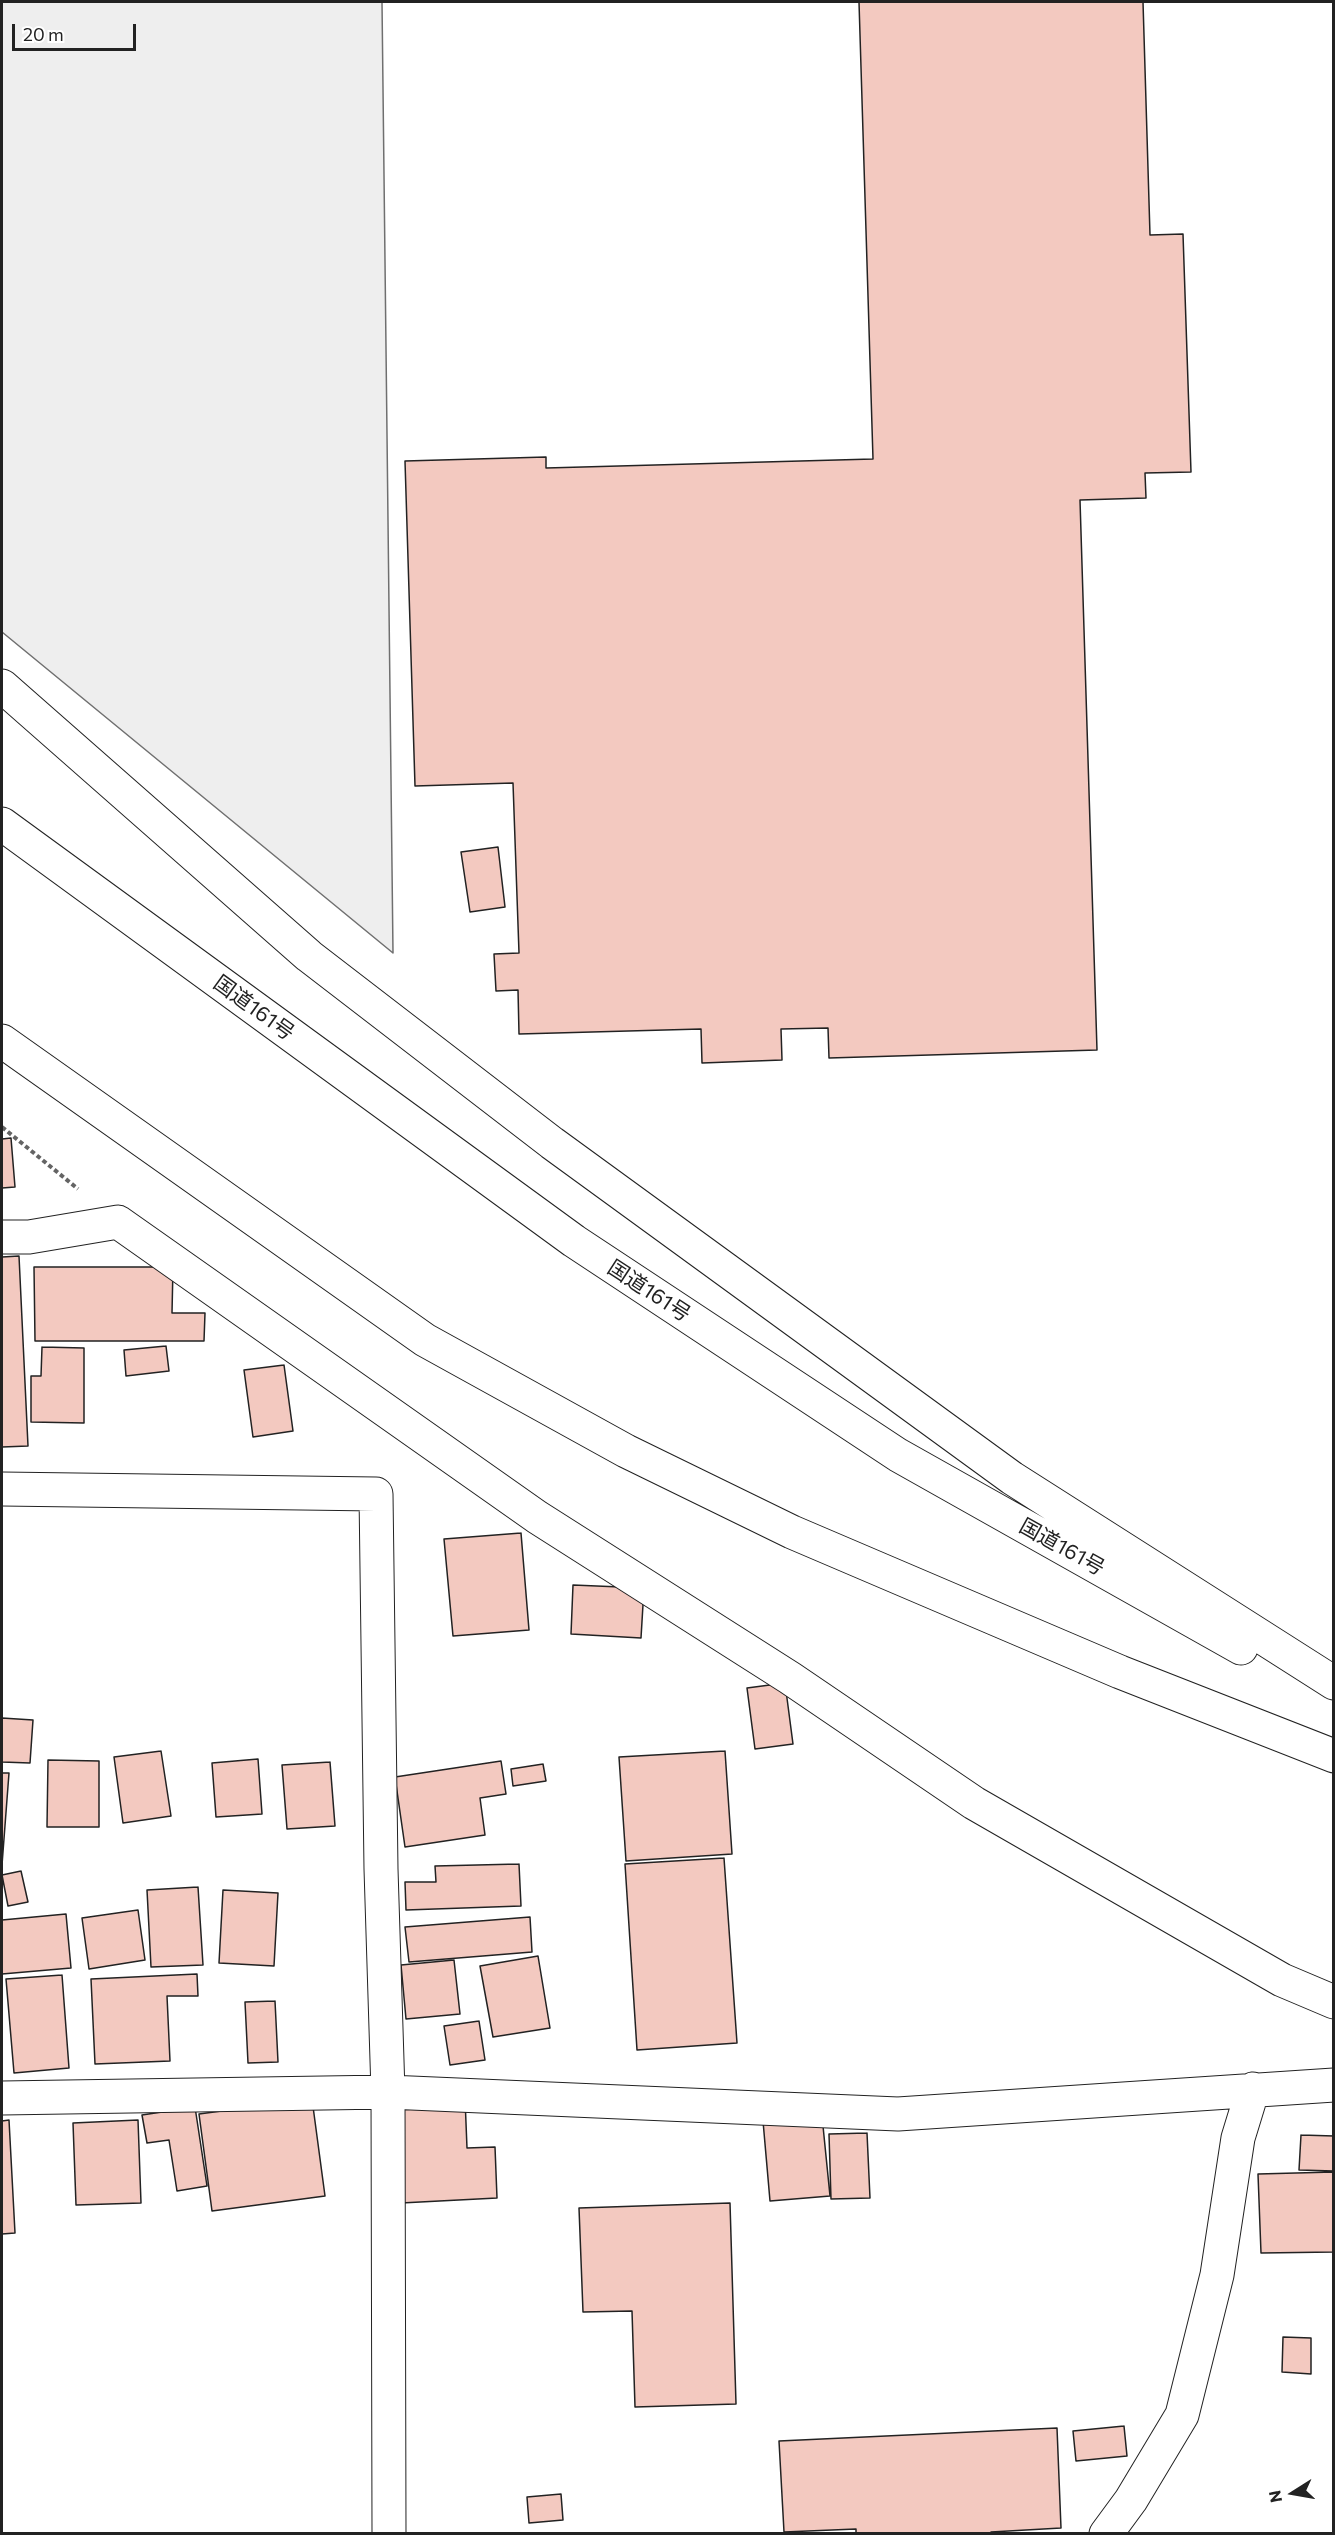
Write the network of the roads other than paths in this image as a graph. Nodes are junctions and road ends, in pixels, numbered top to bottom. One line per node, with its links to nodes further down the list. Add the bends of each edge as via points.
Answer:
1 (2, 686): 6 (main road, via 309,956 552,1143 1012,1478)
2 (2, 824): 7 (main road, 国道161号, via 574,1241 898,1455)
3 (2, 1041): 8 (main road, via 425,1340 626,1451 792,1532 1120,1671)
4 (2, 1237): 9 (main road, via 118,1221 537,1517 790,1678 974,1803 1282,1980)
5 (2, 1489): 12 (main road, via 376,1494)
6 (1334, 1683)
7 (1334, 1701)
8 (1334, 1756)
9 (1334, 2002)
10 (1334, 2085): 11 (main road)
11 (1253, 2089): 12 (main road, via 898,2114); 15 (main road, via 1238,2138 1217,2275 1182,2415)
12 (388, 2092): 13 (main road); 14 (main road)
13 (2, 2098)
14 (389, 2534)
15 (1106, 2534)

